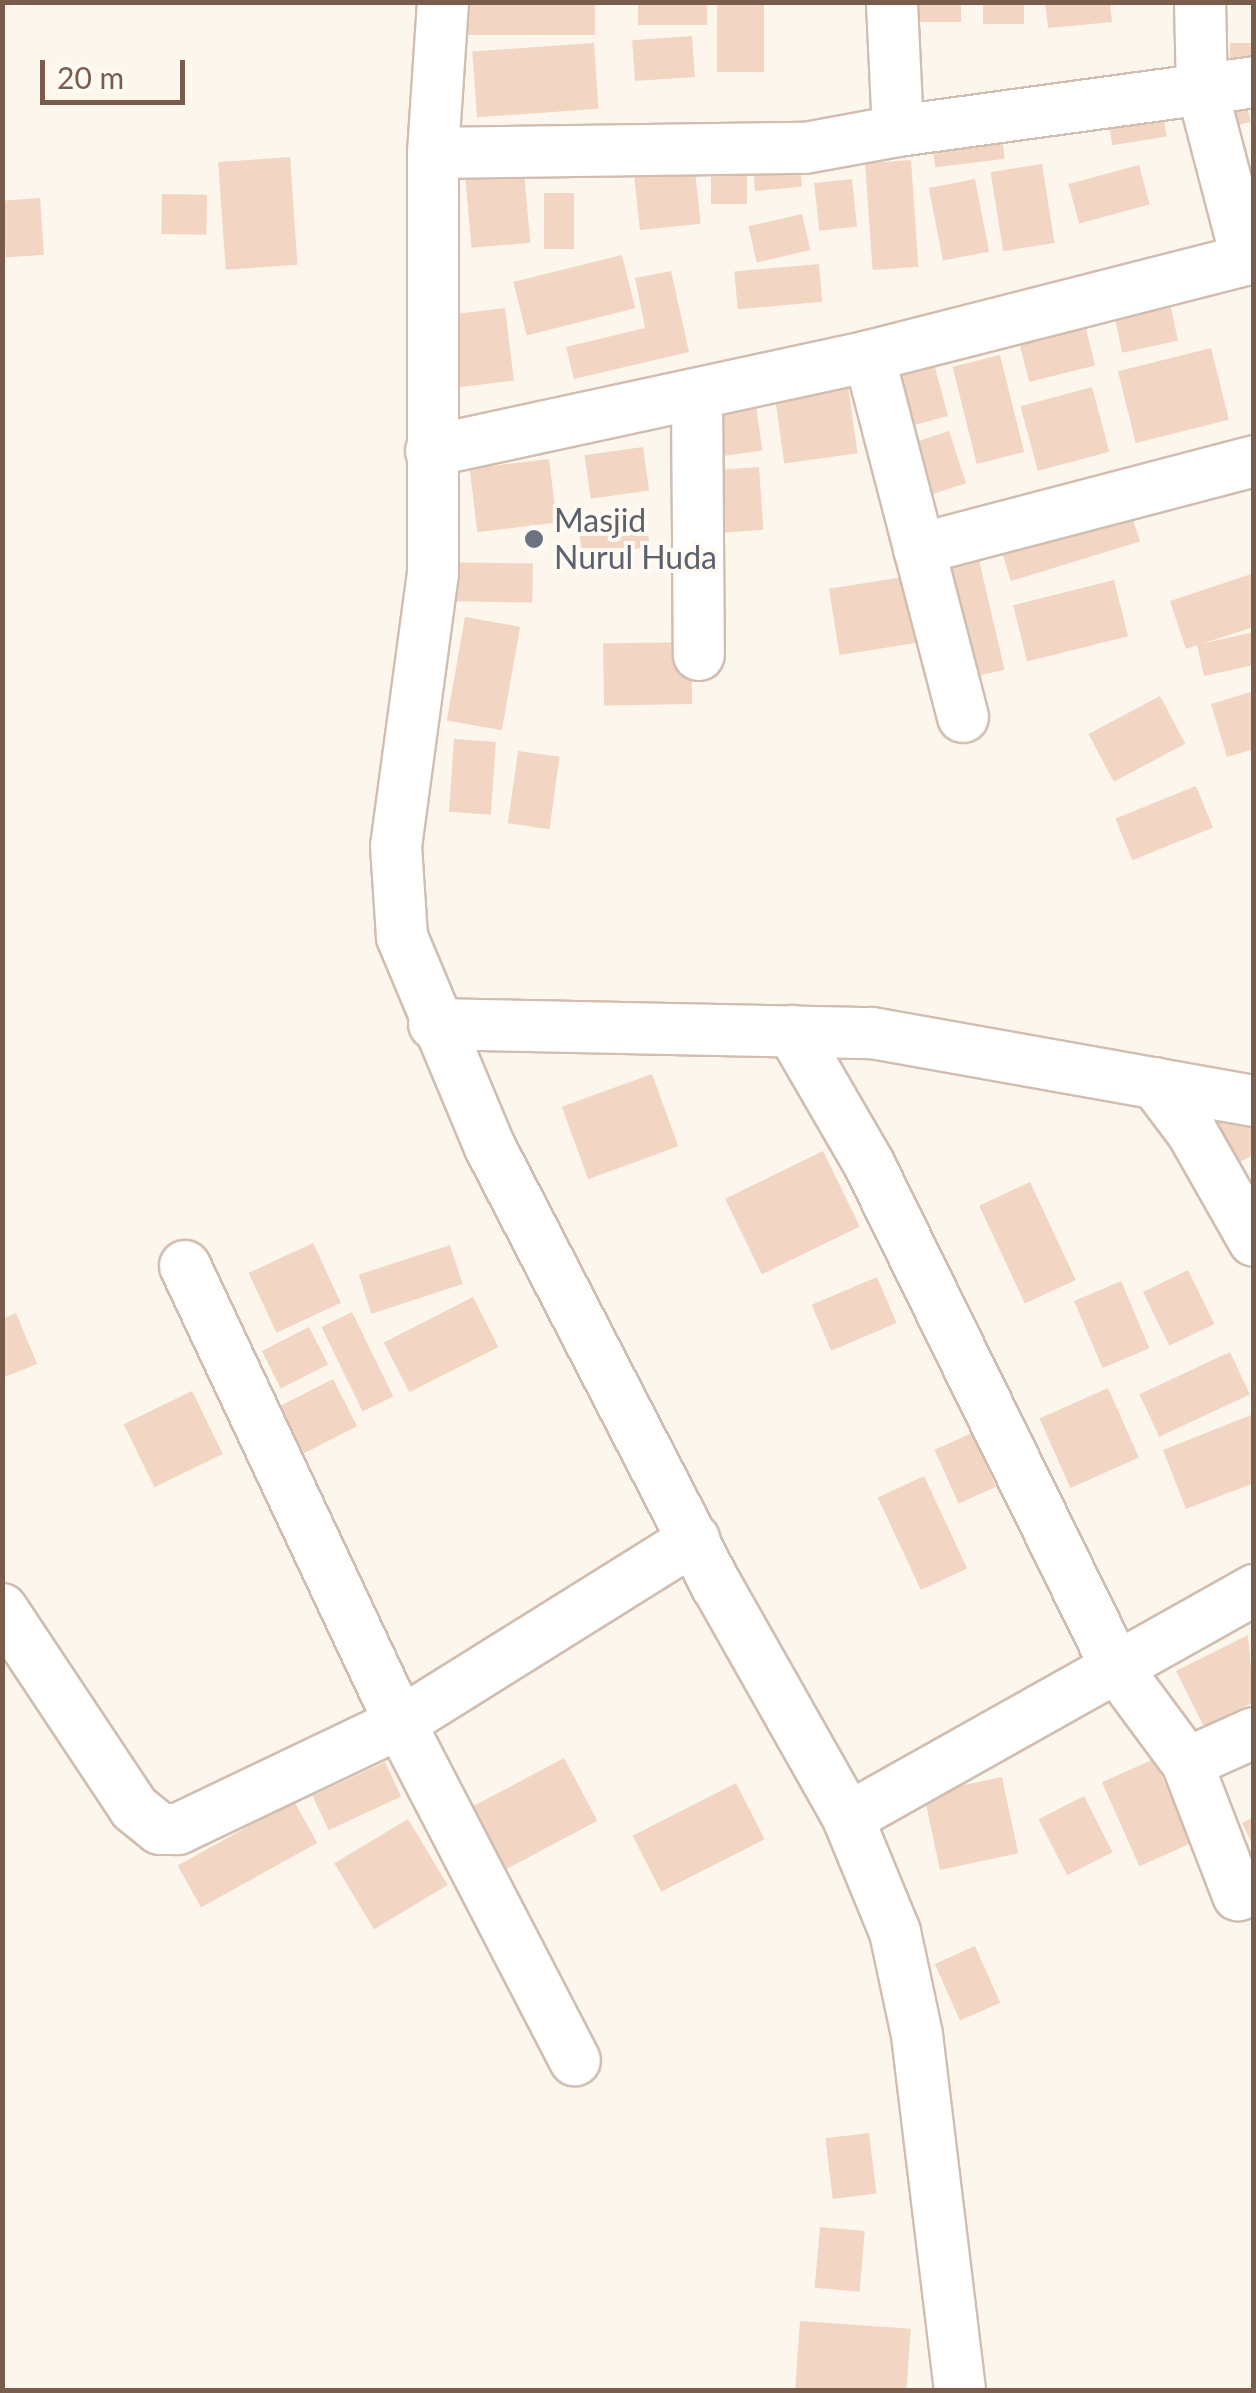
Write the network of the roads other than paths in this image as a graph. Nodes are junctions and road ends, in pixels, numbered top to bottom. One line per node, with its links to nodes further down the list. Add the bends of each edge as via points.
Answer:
1 (443, 2): 7 (street)
2 (892, 2): 6 (street)
3 (1200, 2): 5 (street)
4 (1254, 82): 5 (street)
5 (1202, 89): 6 (street); 8 (street)
6 (898, 131): 7 (street, via 805,148)
7 (432, 153): 11 (street)
8 (1250, 257): 9 (street)
9 (870, 356): 10 (street); 13 (street)
10 (696, 394): 11 (street); 14 (street)
11 (431, 451): 16 (street, via 433,573 396,846 402,937)
12 (1254, 461): 13 (street)
13 (919, 549): 15 (street)
14 (699, 656)
15 (963, 716)
16 (434, 1024): 17 (street); 22 (street, via 490,1147)
17 (792, 1031): 18 (street, via 872,1033); 25 (street, via 869,1164)
18 (1154, 1083): 19 (street); 20 (street, via 1192,1132)
19 (1254, 1101)
20 (1254, 1241)
21 (186, 1266): 26 (street)
22 (694, 1539): 26 (street); 29 (street)
23 (1254, 1590): 25 (street)
24 (2, 1609): 26 (street, via 134,1808 160,1830 178,1829)
25 (1116, 1667): 28 (street); 29 (street)
26 (400, 1723): 31 (street)
27 (1254, 1733): 28 (street)
28 (1187, 1763): 30 (street)
29 (848, 1818): 32 (street, via 895,1932 917,2035)
30 (1238, 1896)
31 (575, 2060)
32 (960, 2390)

